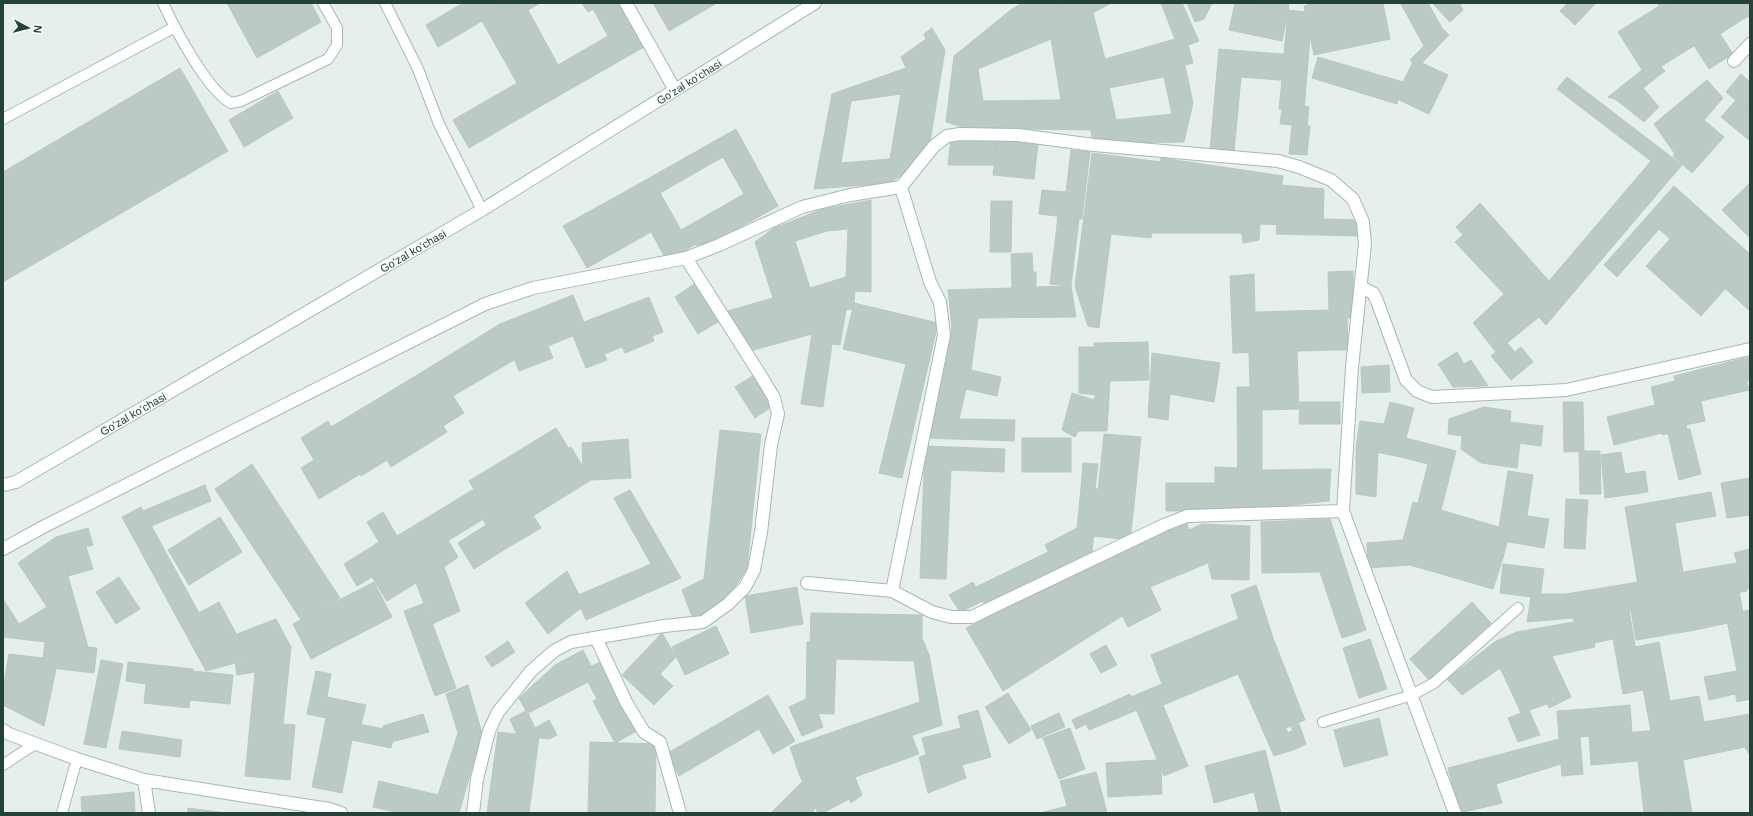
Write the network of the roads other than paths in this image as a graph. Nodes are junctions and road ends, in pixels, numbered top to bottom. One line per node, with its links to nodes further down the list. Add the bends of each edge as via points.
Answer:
1 (163, 3): 6 (lane)
2 (323, 3): 6 (lane, via 337,28 337,45 328,60 241,101 231,103 222,98 203,73)
3 (385, 3): 12 (lane, via 418,69 439,124)
4 (626, 3): 9 (street)
5 (815, 3): 9 (street, Goʻzal koʻchasi)
6 (175, 27): 10 (lane)
7 (1750, 44): 8 (street)
8 (1734, 61)
9 (675, 90): 12 (street, Goʻzal koʻchasi)
10 (3, 119)
11 (901, 187): 13 (street, via 850,195 802,207); 14 (street, via 934,146 947,136 960,134 1018,135 1094,146 1278,161 1331,180 1353,199 1363,222 1365,244); 20 (street, via 930,282 940,302 944,335)
12 (482, 210): 16 (street, Goʻzal koʻchasi, via 23,478)
13 (686, 258): 18 (street, via 533,288 486,304); 22 (street, via 762,376 774,398 778,414 771,445 754,570 745,587 728,604 703,622)
14 (1361, 287): 15 (street, via 1373,293 1377,301 1406,380 1417,391 1432,397 1566,390); 17 (street, via 1352,367)
15 (1750, 349)
16 (3, 485)
17 (1343, 511): 20 (street, via 1187,516 972,617 951,617 932,612); 23 (street)
18 (3, 549)
19 (807, 584): 20 (street)
20 (892, 591)
21 (1518, 608): 23 (lane, via 1434,684)
22 (596, 638): 33 (street, via 571,642 554,651 531,671 498,712 489,731 477,779); 34 (street, via 626,702 644,732 660,742)
23 (1412, 695): 24 (lane); 35 (street)
24 (1323, 722)
25 (3, 730): 26 (street)
26 (36, 744): 27 (street); 28 (lane)
27 (77, 759): 29 (street); 30 (lane)
28 (3, 765)
29 (144, 780): 31 (street); 32 (street)
30 (62, 813)
31 (149, 813)
32 (340, 813)
33 (472, 813)
34 (680, 813)
35 (1455, 813)

